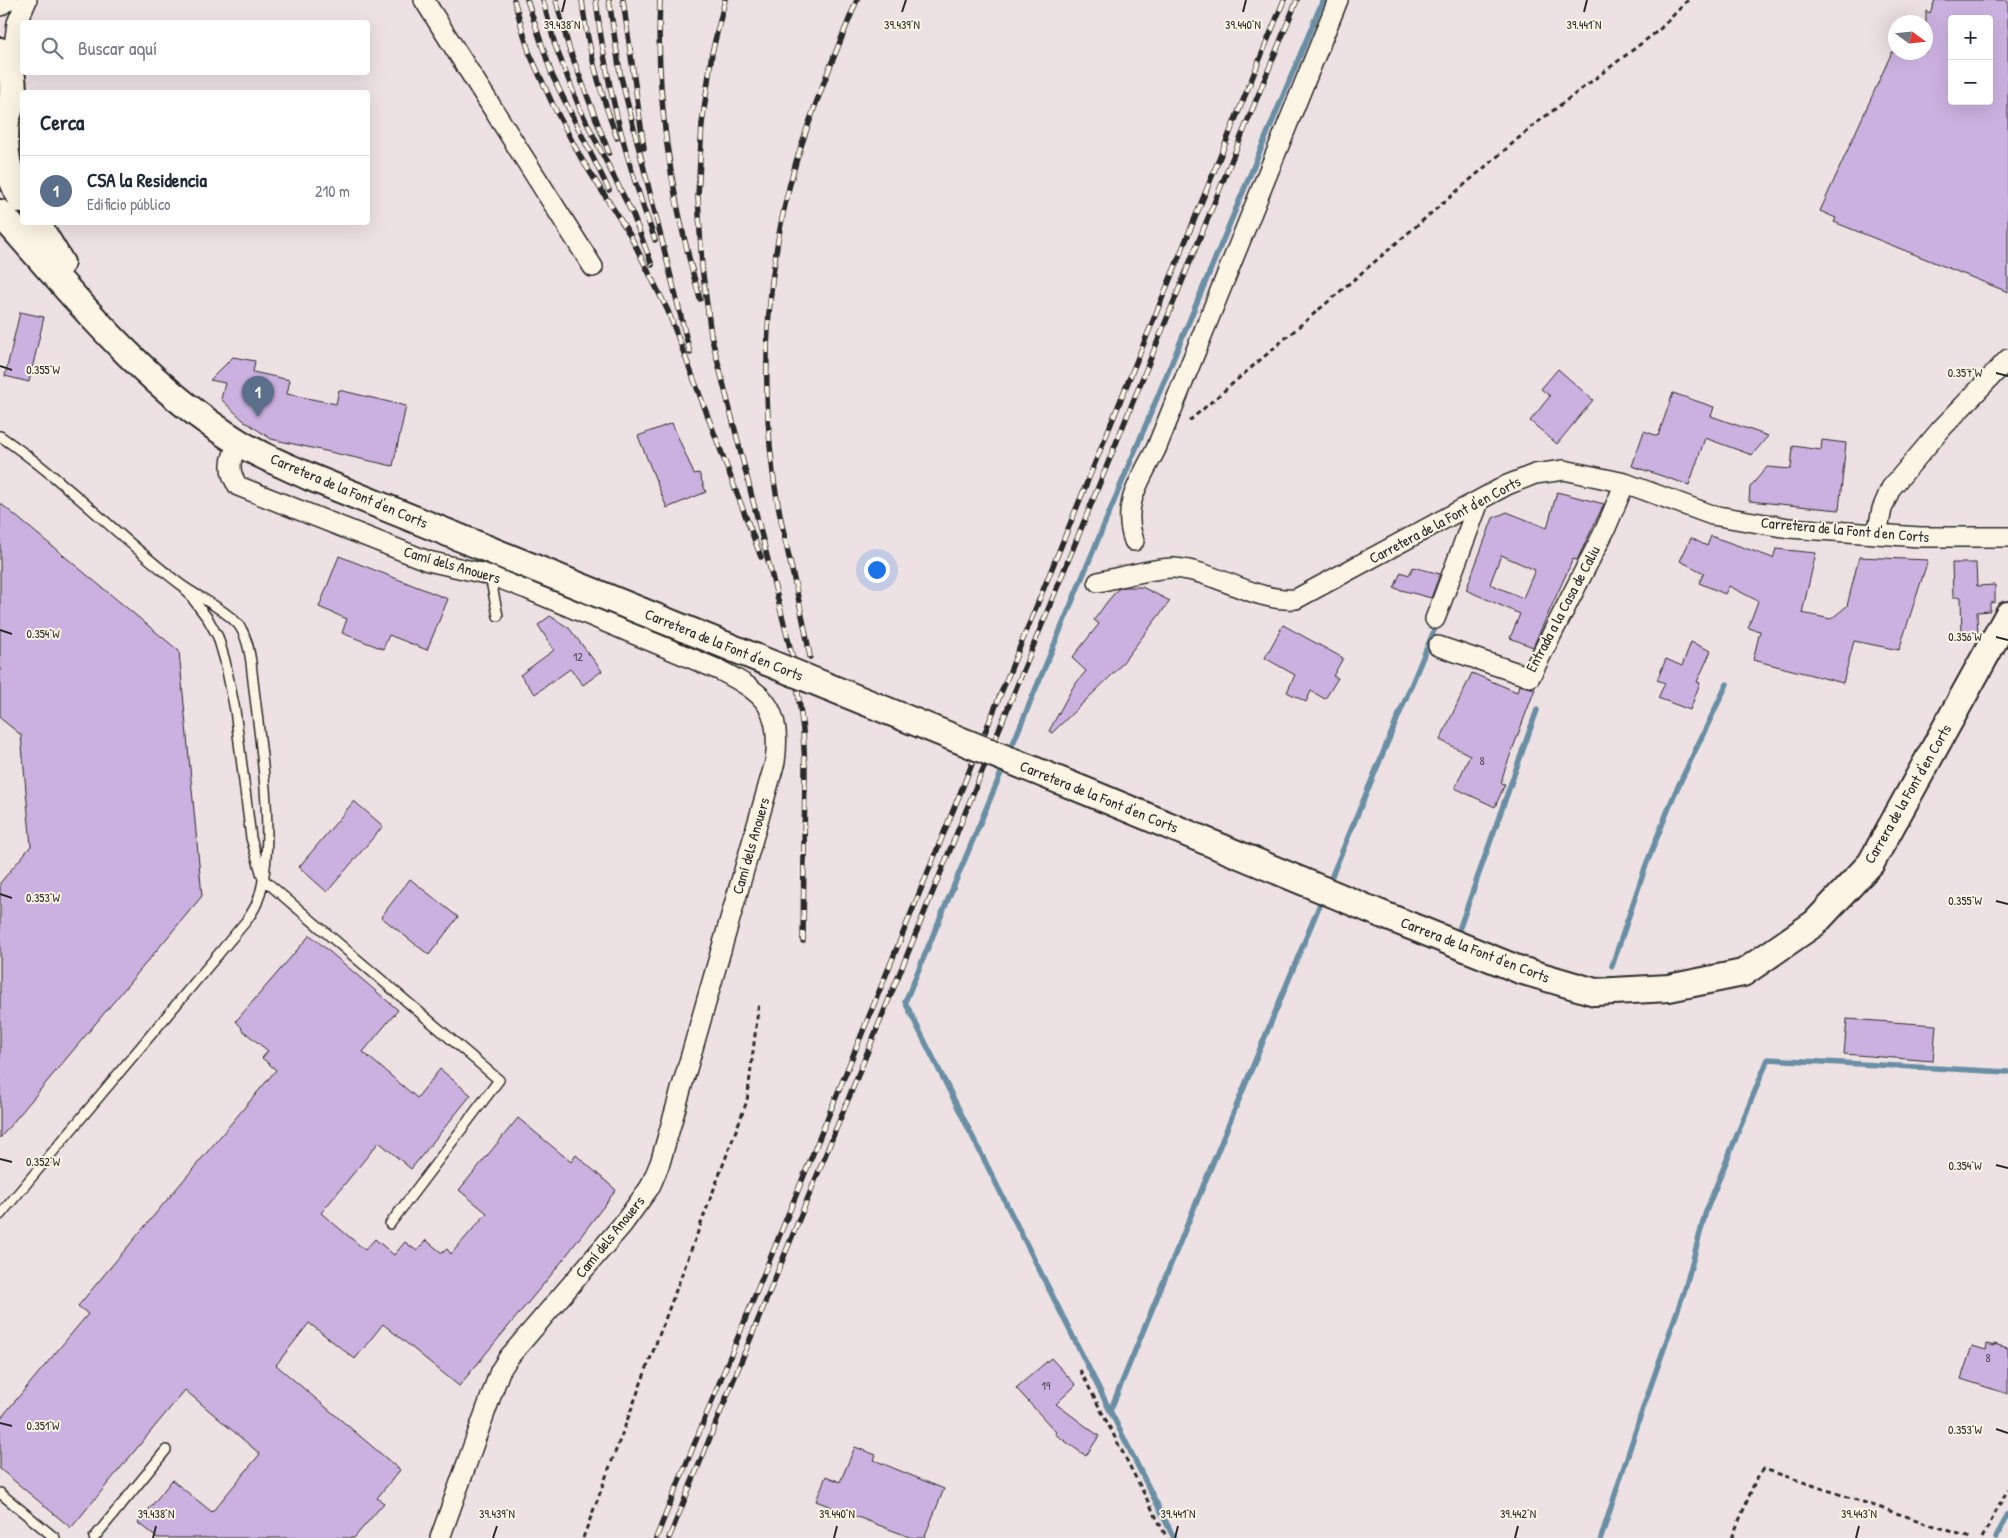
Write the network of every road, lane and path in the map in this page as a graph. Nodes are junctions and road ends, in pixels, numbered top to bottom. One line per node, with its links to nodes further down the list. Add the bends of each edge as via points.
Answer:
1 (8, 0): 6 (street)
2 (27, 0): 7 (street)
3 (424, 0): 12 (street)
4 (1338, 0): 22 (street, via 1156,449 1131,498 1128,525)
5 (1688, 0): 15 (path, via 1660,30 1534,125)
6 (0, 6)
7 (5, 61): 8 (street, via 13,88 11,105)
8 (3, 125): 9 (street, via 8,171)
9 (20, 196)
10 (0, 213): 13 (street, Carretera de la Font d'en Corts)
11 (38, 225): 13 (street, Carretera de la Font d'en Corts)
12 (593, 267)
13 (99, 323): 17 (street, Carretera de la Font d'en Corts, via 138,364)
14 (2008, 359): 20 (street, via 1942,428 1891,488)
15 (1187, 423)
16 (2, 442): 25 (lane, via 47,470)
17 (239, 443): 23 (street, Camí dels Anouers, via 230,466 231,477 238,486 428,561); 31 (street, Carretera de la Font d'en Corts, bridge, via 310,477)
18 (1625, 483): 19 (street, Carretera de la Font d'en Corts, via 1580,471 1549,471 1507,485); 20 (street, Carretera de la Font d'en Corts, via 1712,515 1789,528); 29 (street, Entrada a la Casa de Caliu, via 1605,530 1530,677)
19 (1480, 502): 24 (street, Carretera de la Font d'en Corts, via 1296,599 1263,597 1173,568); 28 (street)
20 (1877, 534): 21 (street, Carretera de la Font d'en Corts)
21 (2008, 537)
22 (1134, 541)
23 (490, 575): 27 (lane); 41 (street, Camí dels Anouers, via 745,683 769,707 777,724 778,742 775,762 660,1163 650,1187 500,1371)
24 (1098, 582)
25 (181, 584): 30 (lane, via 208,619 218,637 225,661 235,710 251,838); 30 (lane, via 238,624 248,645 264,790 266,843)
26 (2008, 615): 31 (street, Carrera de la Font d'en Corts, via 1871,863 1815,923 1743,973 1669,988 1595,992 1520,970)
27 (498, 616)
28 (1435, 619)
29 (1438, 646)
30 (263, 879): 33 (lane, via 258,901 247,920); 34 (lane, via 500,1080)
31 (1381, 914)
32 (759, 1002): 42 (path, via 747,1101)
33 (0, 1215)
34 (390, 1224)
35 (1080, 1370): 43 (path)
36 (166, 1450): 40 (lane)
37 (2008, 1489): 46 (path)
38 (0, 1492): 39 (lane)
39 (55, 1538)
40 (94, 1538)
41 (440, 1538)
42 (583, 1538)
43 (1167, 1538)
44 (1732, 1538): 45 (path, via 1756,1478 1764,1469)
45 (1971, 1538)
46 (1982, 1538)

